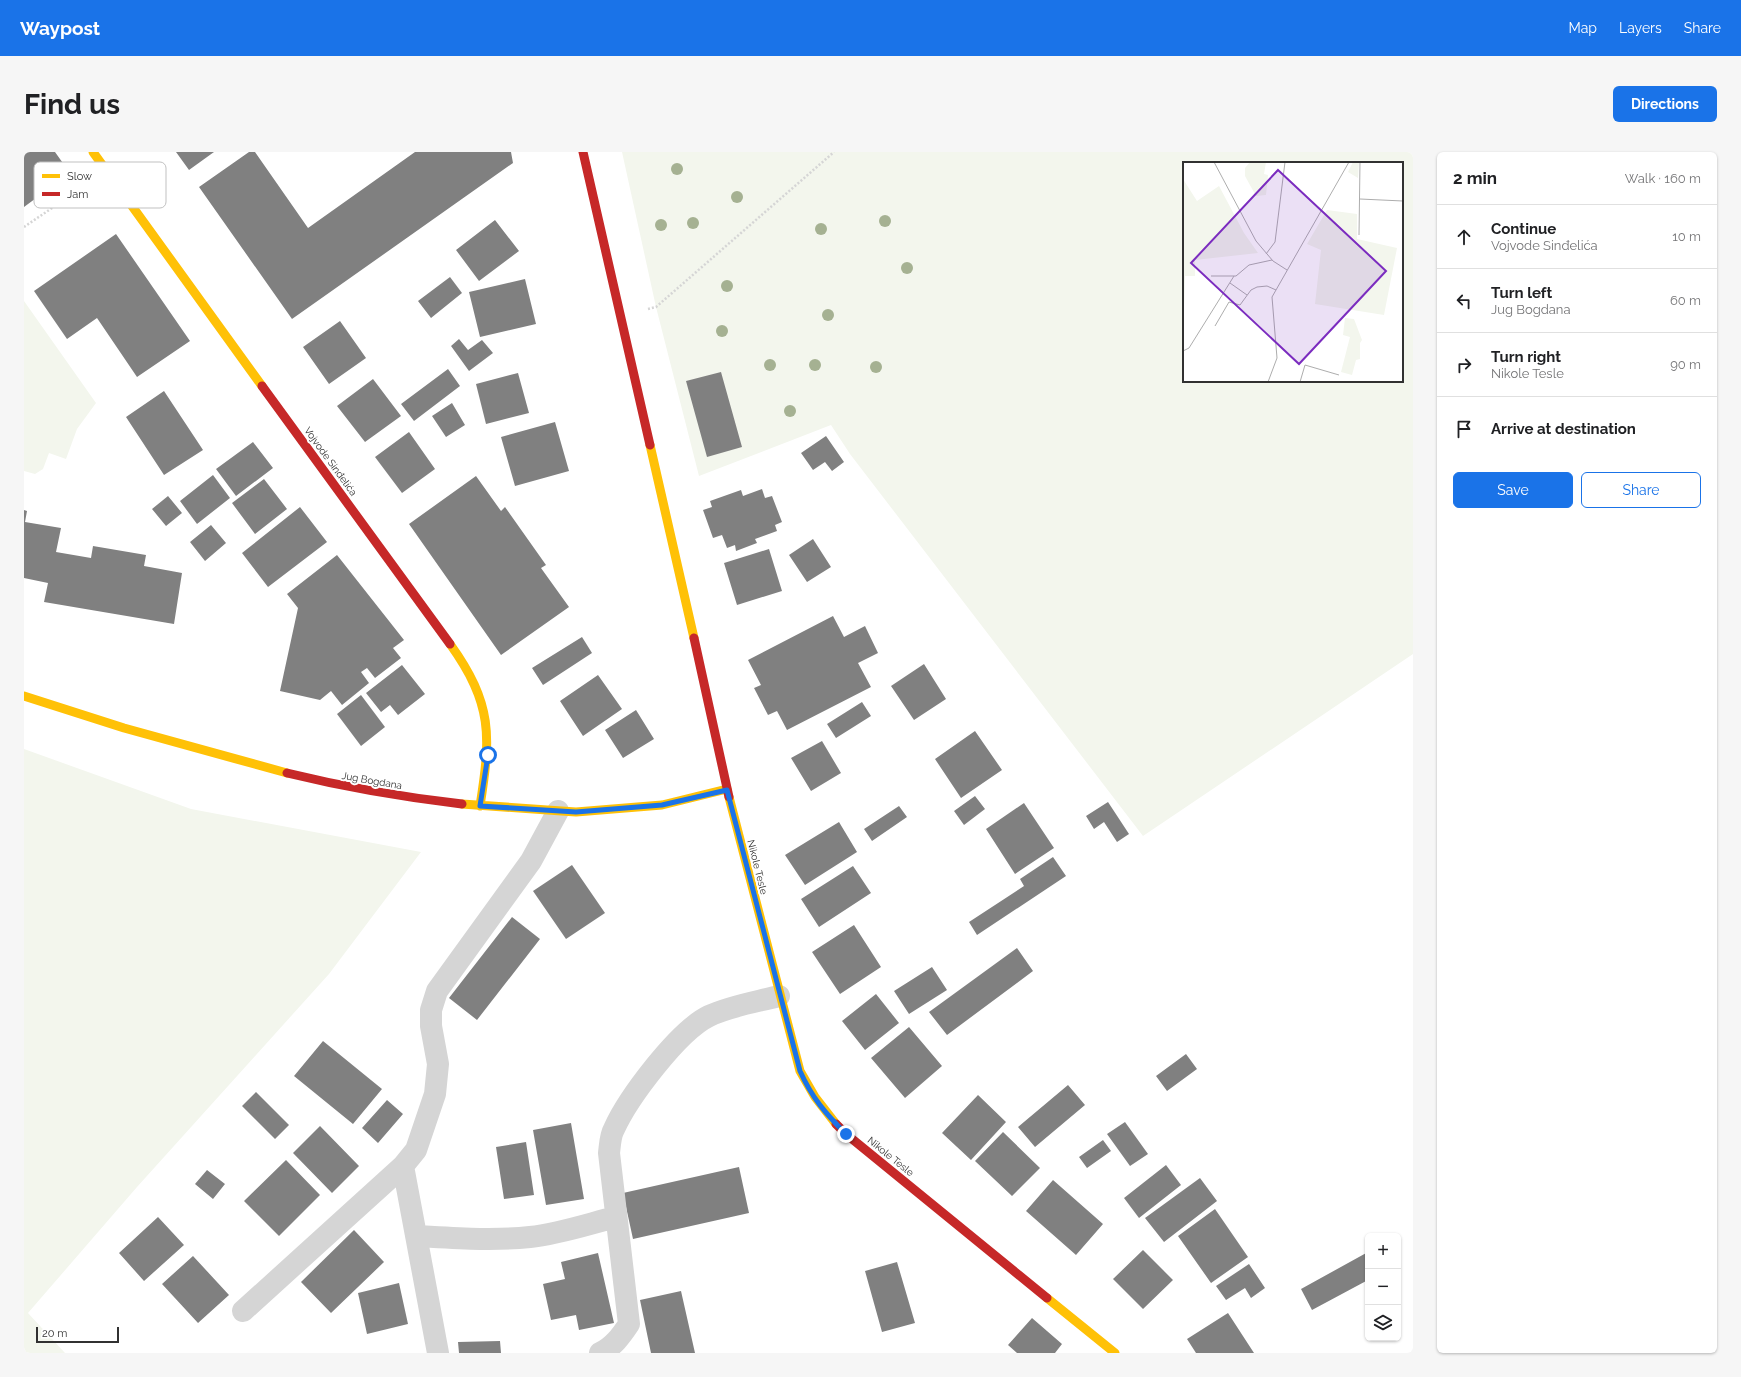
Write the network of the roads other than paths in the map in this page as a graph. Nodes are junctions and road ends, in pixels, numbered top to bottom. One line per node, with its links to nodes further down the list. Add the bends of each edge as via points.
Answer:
1 (94, 152): 3 (street, Vojvode Sinđelića)
2 (583, 152): 6 (street, Nikole Tesle)
3 (101, 162)
4 (135, 208): 7 (street, Vojvode Sinđelića, via 464,663 482,704 486,720 488,755)
5 (24, 696): 7 (street, Jug Bogdana, via 188,748 323,782 398,796)
6 (727, 790): 8 (street, Jug Bogdana, via 662,805 576,812); 9 (street, Nikole Tesle)
7 (480, 806): 8 (street, Jug Bogdana)
8 (558, 811): 10 (street, via 531,861 436,991 431,1010 431,1026 438,1064 435,1094 416,1150)
9 (779, 996): 11 (street, via 722,1011 696,1025 665,1056 630,1100 613,1131 609,1153); 16 (street, Nikole Tesle, via 800,1071 807,1087 824,1112 846,1134)
10 (403, 1166): 12 (street); 13 (street)
11 (616, 1217): 12 (street, via 530,1237 483,1239); 15 (street, via 629,1324 620,1338)
12 (416, 1236): 14 (street)
13 (243, 1311)
14 (438, 1353)
15 (600, 1353)
16 (1115, 1353)

